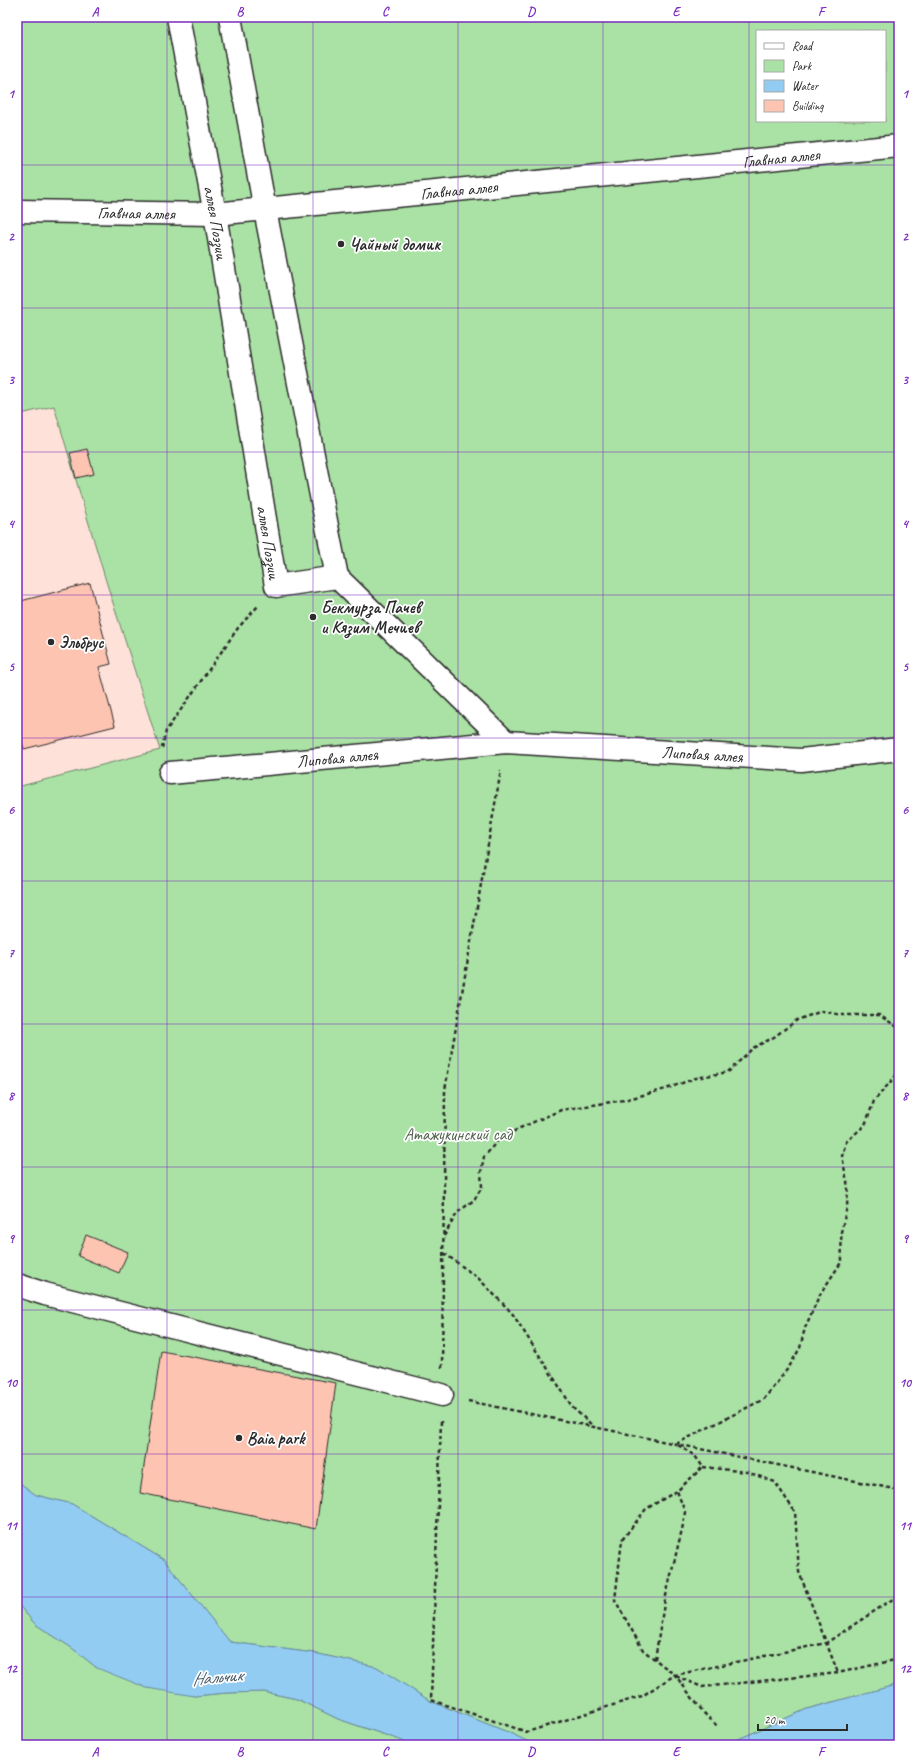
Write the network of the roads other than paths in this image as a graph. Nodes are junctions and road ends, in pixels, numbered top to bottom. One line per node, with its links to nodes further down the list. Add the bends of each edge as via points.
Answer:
1 (178, 17): 6 (street, аллея Поэзии)
2 (230, 17): 4 (street)
3 (899, 146): 4 (street, Главная аллея)
4 (265, 210): 6 (street, Главная аллея); 7 (street)
5 (17, 211): 6 (street, Главная аллея)
6 (215, 214): 7 (street, аллея Поэзии, via 276,586)
7 (337, 577): 8 (street)
8 (506, 742): 9 (street, Липовая аллея, via 801,760); 10 (street, Липовая аллея)
9 (899, 749)
10 (170, 773)
11 (17, 1285): 12 (street)
12 (442, 1395)

